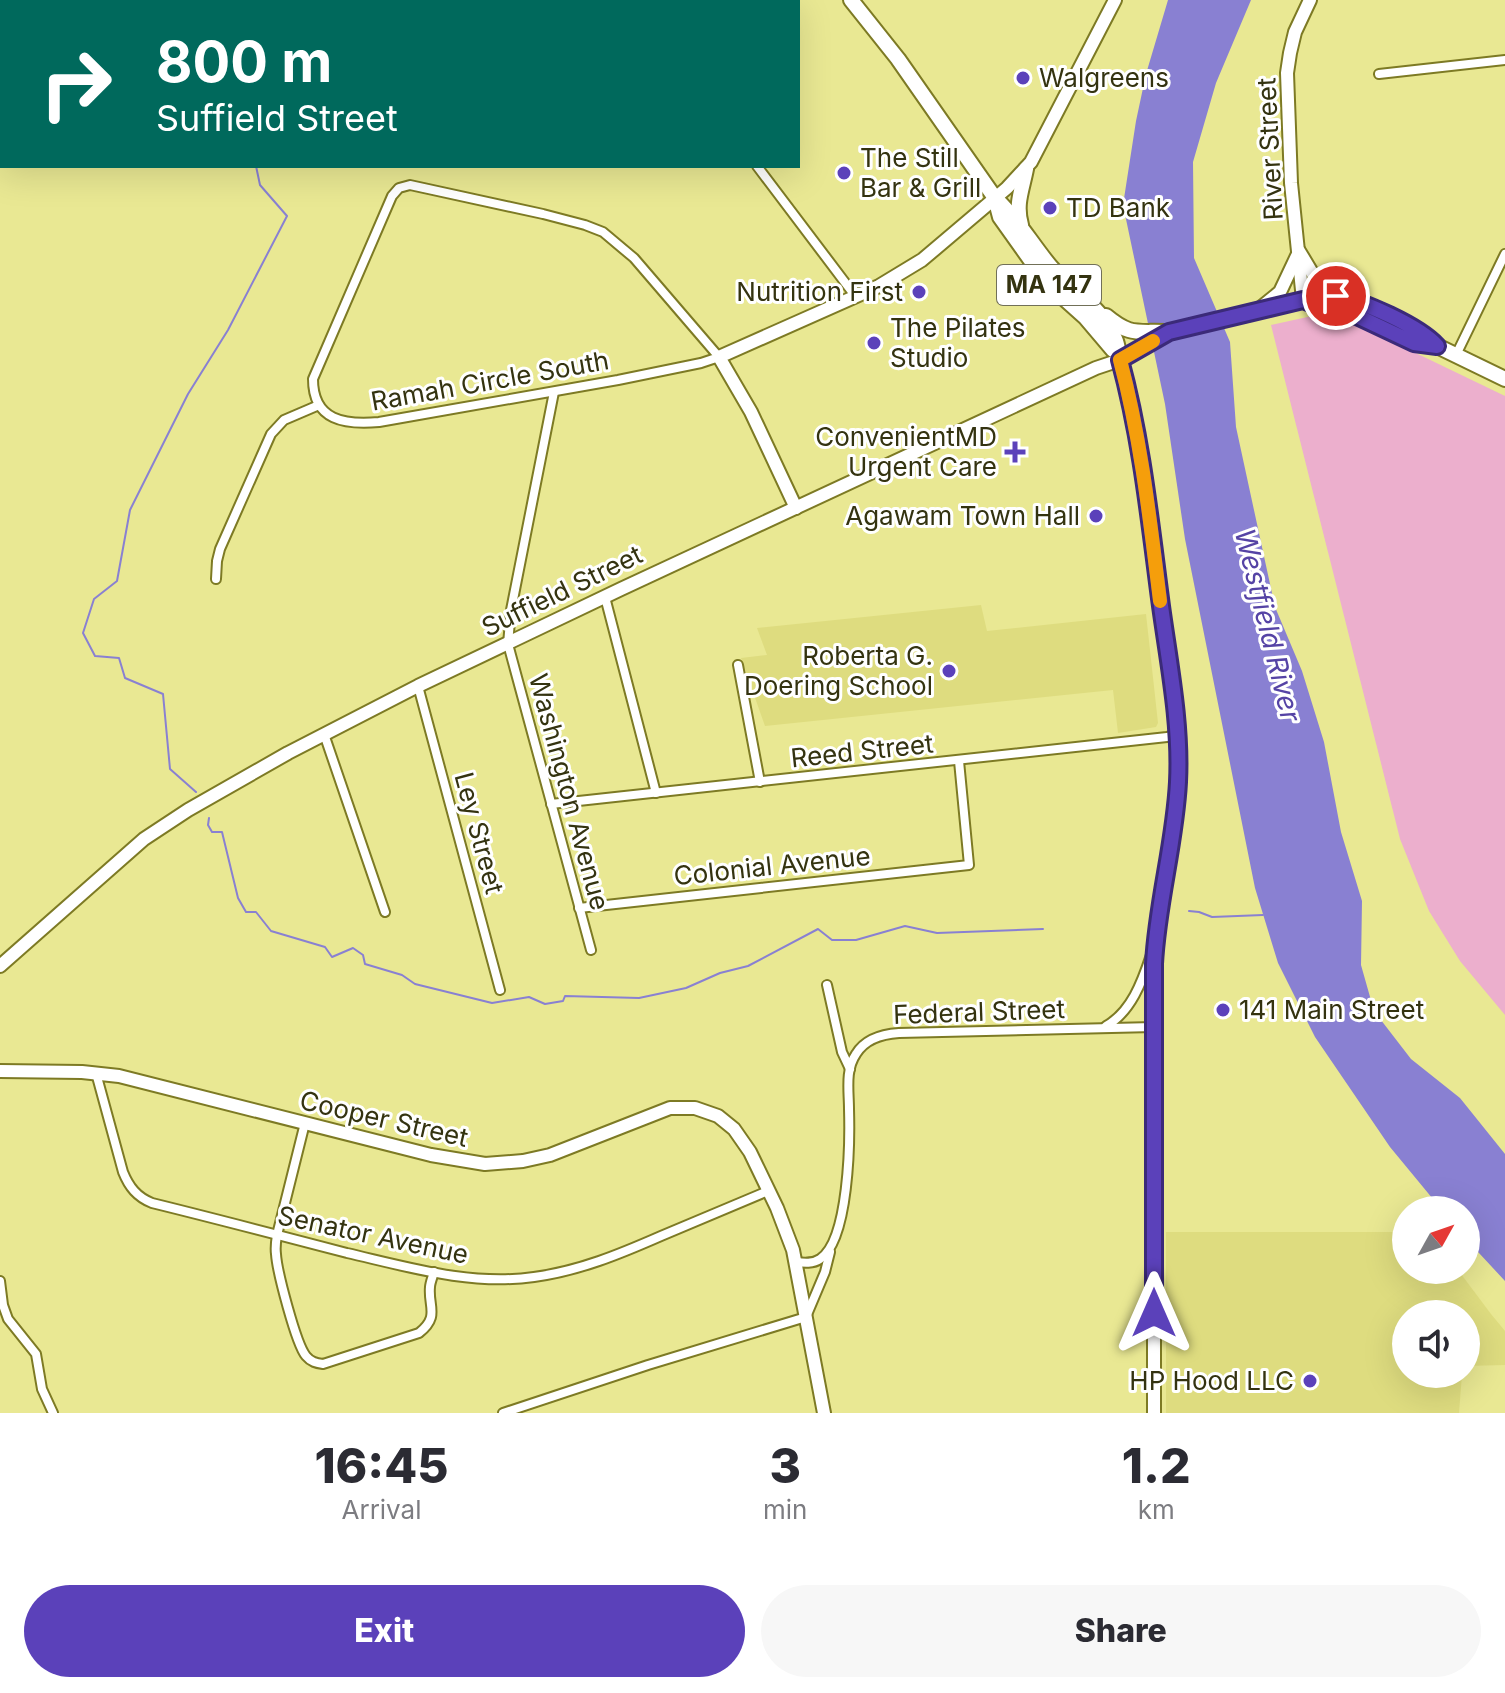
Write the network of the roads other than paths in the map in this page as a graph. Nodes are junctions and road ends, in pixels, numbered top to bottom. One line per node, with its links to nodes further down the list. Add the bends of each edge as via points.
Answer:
1 (851, 0): 8 (main road, MA 147)
2 (1115, 0): 7 (main road)
3 (1310, 0): 10 (main road, River Street, via 1292,42 1287,73)
4 (1505, 60): 5 (street)
5 (1379, 74)
6 (759, 168): 12 (street)
7 (1026, 169): 8 (main road); 9 (main road, via 1017,210)
8 (995, 198): 9 (main road, MA 147); 12 (main road, via 922,260); 21 (main road, MA 147, via 1000,217 1047,283 1085,317)
9 (1023, 230): 14 (main road, MA 147, via 1062,281)
10 (1298, 252): 13 (main road, River Street); 15 (main road, via 1314,276); 16 (main road, via 1280,292)
11 (1505, 254): 19 (street)
12 (856, 297): 20 (main road)
13 (1303, 300): 15 (main road, Suffield Street, via 1336,296); 16 (main road, Suffield Street); 18 (main road, via 1342,309 1414,343)
14 (1091, 304): 17 (main road, MA 147); 21 (main road, via 1116,340)
15 (1371, 306): 18 (main road, Suffield Street, via 1424,333)
16 (1258, 310): 17 (main road, Suffield Street)
17 (1144, 339): 21 (main road, Suffield Street)
18 (1437, 346): 19 (main road)
19 (1456, 355): 22 (main road)
20 (719, 357): 23 (street, Ramah Circle South); 24 (street, via 634,258 603,232 410,185 392,196 313,379); 25 (main road)
21 (1120, 360): 25 (main road, Suffield Street); 32 (main road, via 1145,477)
22 (1505, 379)
23 (554, 392): 24 (street, Ramah Circle South, via 377,423 337,421); 28 (street)
24 (319, 405): 26 (street, via 284,420 271,434 220,549)
25 (796, 508): 27 (main road, Suffield Street)
26 (216, 579)
27 (605, 597): 28 (main road, Suffield Street); 35 (street)
28 (508, 644): 30 (main road, Suffield Street); 36 (street, Washington Avenue)
29 (738, 665): 34 (street)
30 (418, 686): 31 (main road, Suffield Street); 43 (street, Ley Street)
31 (324, 734): 38 (street); 41 (main road, Suffield Street, via 144,839)
32 (1177, 734): 33 (street, Reed Street); 39 (main road, via 1177,802)
33 (959, 761): 34 (street, Reed Street); 37 (street, Colonial Avenue, via 969,865)
34 (760, 782): 35 (street, Reed Street)
35 (656, 793): 36 (street, Reed Street)
36 (551, 804): 37 (street, Washington Avenue)
37 (579, 908): 40 (street, Washington Avenue)
38 (385, 912)
39 (1155, 945): 44 (main road); 45 (street, via 1129,1005)
40 (591, 950)
41 (0, 966)
42 (827, 985): 46 (street)
43 (500, 990)
44 (1154, 1027): 45 (street, Federal Street); 60 (main road)
45 (1101, 1028): 46 (street, Federal Street, via 886,1035 859,1049)
46 (850, 1070): 52 (street, via 847,1185)
47 (0, 1071): 48 (main road, Cooper Street)
48 (96, 1073): 49 (main road, Cooper Street); 51 (street, Senator Avenue, via 123,1172 139,1197)
49 (305, 1123): 50 (main road, Cooper Street, via 431,1155 495,1164 550,1155 662,1110 691,1107 718,1116 734,1129); 51 (street)
50 (768, 1191): 53 (main road, Cooper Street); 54 (street, Senator Avenue, via 567,1271 501,1280)
51 (277, 1235): 54 (street, Senator Avenue); 54 (street, via 276,1257 298,1340 305,1355 317,1363 421,1331 432,1314)
52 (834, 1238): 53 (street, via 819,1260); 56 (street)
53 (796, 1262): 56 (main road, Cooper Street)
54 (434, 1272)
55 (0, 1281): 57 (street, via 8,1319 36,1354)
56 (806, 1317): 58 (street); 59 (main road, Cooper Street)
57 (53, 1413)
58 (503, 1413)
59 (824, 1413)
60 (1154, 1413)

